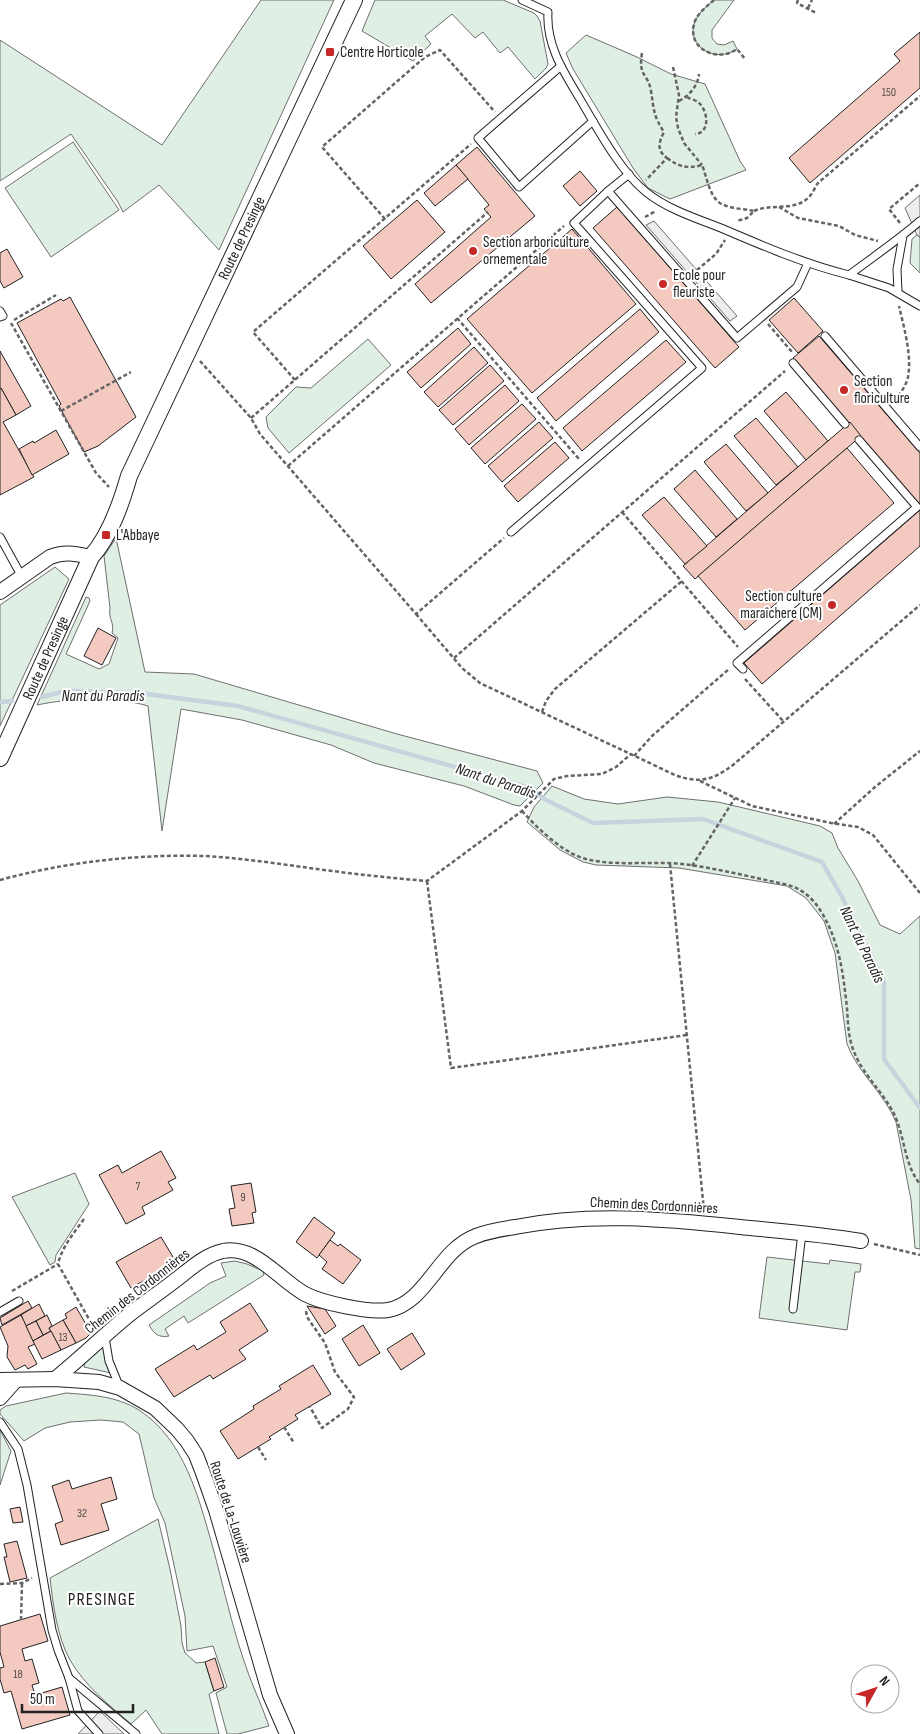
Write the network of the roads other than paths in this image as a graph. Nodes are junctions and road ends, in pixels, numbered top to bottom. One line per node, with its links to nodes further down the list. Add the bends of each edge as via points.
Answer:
1 (354, 0): 22 (street, Route de Presinge, via 129,476 100,548)
2 (522, 0): 3 (lane, via 548,12 550,40)
3 (561, 66): 4 (lane); 4 (lane, via 478,138 519,186)
4 (593, 122): 5 (lane)
5 (629, 174): 6 (lane); 9 (lane, via 647,193 668,206)
6 (608, 191): 9 (lane, via 737,338 797,287); 20 (lane, via 574,222 702,368)
7 (918, 226): 8 (lane)
8 (905, 234): 10 (lane); 11 (lane, via 897,269)
9 (808, 263): 10 (lane)
10 (849, 275): 11 (lane)
11 (898, 292): 12 (lane)
12 (920, 306)
13 (0, 311): 14 (lane)
14 (0, 318)
15 (825, 336): 19 (lane)
16 (793, 363): 17 (lane)
17 (845, 424)
18 (860, 440): 25 (lane, via 917,507 745,655 737,663)
19 (920, 447)
20 (511, 532)
21 (0, 537): 23 (lane)
22 (91, 557): 23 (street, via 59,554); 26 (street, Route de Presinge)
23 (22, 577): 24 (street)
24 (0, 592)
25 (742, 671)
26 (0, 758)
27 (802, 1233): 28 (street, Chemin des Cordonnières); 30 (lane); 32 (street, Chemin des Cordonnières, via 614,1217 534,1223 484,1233 464,1242 448,1255 421,1290 403,1304 374,1310 333,1303 306,1294 254,1257 223,1251 198,1263)
28 (860, 1241)
29 (19, 1301): 31 (lane)
30 (793, 1309)
31 (0, 1312)
32 (105, 1337): 33 (street, Chemin des Cordonnières); 36 (lane, via 109,1361)
33 (55, 1379): 35 (street, Route de La-Louvière); 36 (street, Route de La-Louvière, via 99,1382)
34 (0, 1380): 35 (street, Route de La-Louvière)
35 (16, 1380): 37 (street)
36 (120, 1388): 42 (street, Route de La-Louvière, via 155,1408 177,1429 196,1455 216,1510 270,1695)
37 (0, 1398)
38 (0, 1422): 39 (lane, via 18,1449 56,1644)
39 (69, 1678): 40 (lane, via 78,1711); 41 (lane)
40 (99, 1734)
41 (136, 1734)
42 (287, 1734)

